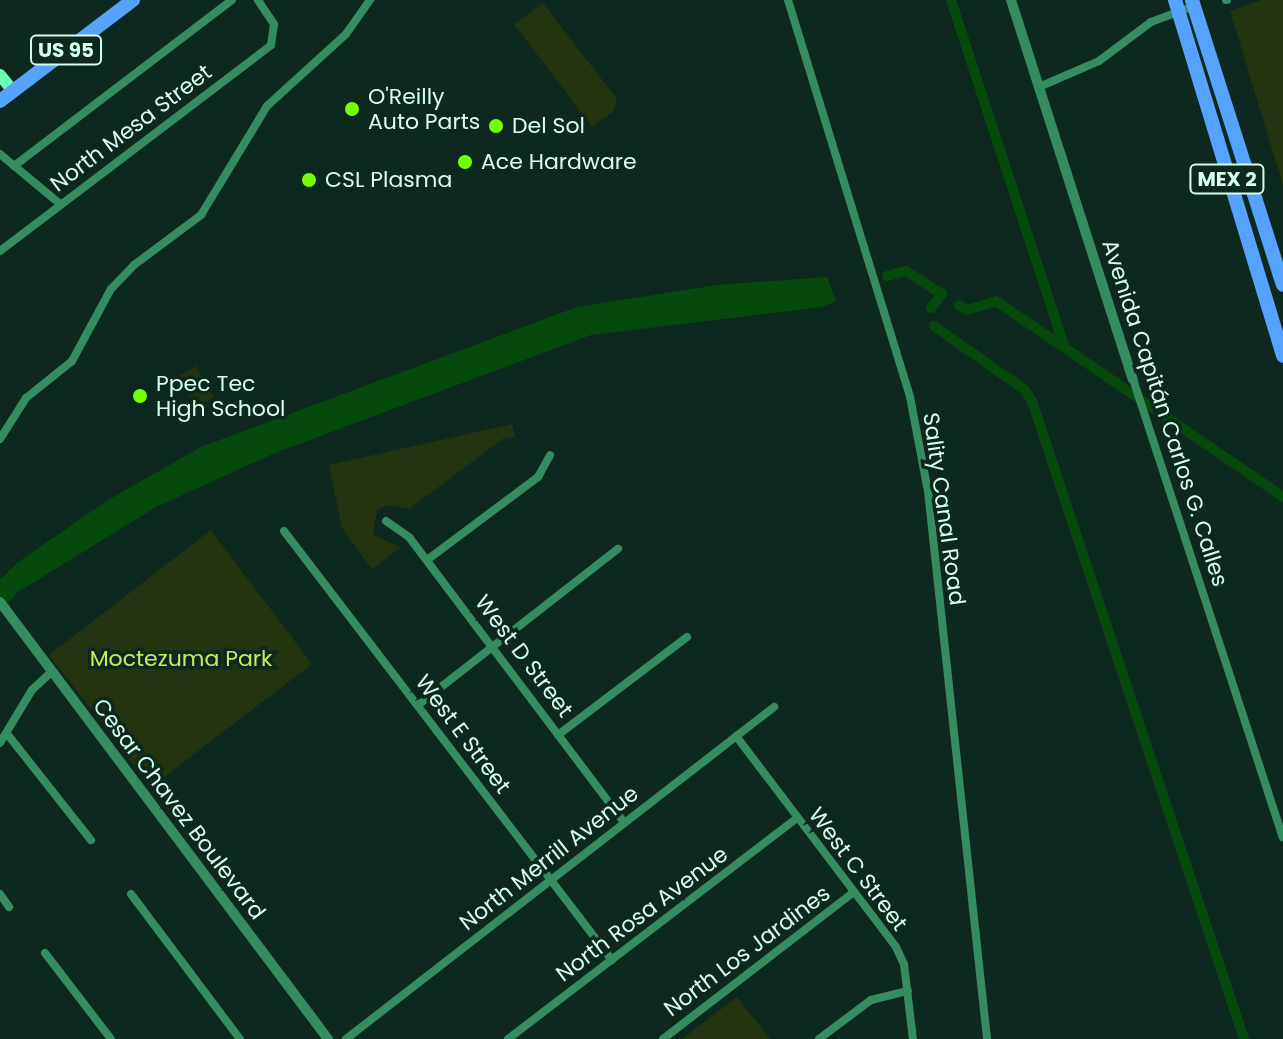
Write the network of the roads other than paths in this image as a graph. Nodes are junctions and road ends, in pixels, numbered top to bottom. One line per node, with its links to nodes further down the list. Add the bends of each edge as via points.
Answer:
1 (133, 0): 11 (highway, US 95)
2 (232, 0): 14 (street)
3 (258, 0): 15 (street, North Mesa Street, via 275,28 267,48)
4 (370, 0): 20 (street, via 346,34 267,106 201,215 111,289 72,361 26,398)
5 (788, 0): 56 (street, Sality Canal Road, via 910,397 928,491)
6 (1011, 0): 10 (street, Avenida Capitán Carlos G. Calles)
7 (1193, 3): 8 (street); 17 (highway, MEX 2)
8 (1177, 5): 10 (street, via 1099,61); 18 (highway, MEX 2)
9 (0, 75): 11 (main road)
10 (1039, 87): 19 (street, Avenida Capitán Carlos G. Calles)
11 (13, 91): 12 (highway, US 95)
12 (0, 101)
13 (0, 154): 14 (street)
14 (14, 166): 15 (street)
15 (60, 204): 16 (street, North Mesa Street)
16 (0, 251)
17 (1283, 285)
18 (1283, 356)
19 (1133, 379): 38 (street, Avenida Capitán Carlos G. Calles)
20 (0, 439)
21 (550, 455): 25 (street, via 538,477)
22 (386, 521): 25 (street, West D Street, via 409,537)
23 (284, 531): 30 (street, West E Street)
24 (618, 549): 28 (street)
25 (427, 560): 28 (street, West D Street)
26 (4, 607): 29 (street, Cesar Chavez Boulevard)
27 (687, 637): 33 (street)
28 (492, 646): 30 (street); 33 (street, West D Street)
29 (51, 672): 32 (street, via 32,690); 50 (street, Cesar Chavez Boulevard)
30 (418, 705): 40 (street, West E Street)
31 (774, 707): 34 (street, North Merrill Avenue)
32 (8, 735): 35 (street); 39 (street)
33 (558, 735): 37 (street, West D Street)
34 (736, 736): 36 (street, West C Street); 37 (street, North Merrill Avenue)
35 (0, 743)
36 (797, 818): 41 (street, West C Street); 46 (street, North Rosa Avenue)
37 (624, 822): 40 (street, North Merrill Avenue)
38 (1283, 837)
39 (91, 840)
40 (551, 879): 46 (street, West E Street); 51 (street, North Merrill Avenue)
41 (854, 892): 47 (street, West C Street, via 896,947); 53 (street, North Los Jardines)
42 (0, 894): 44 (street)
43 (131, 894): 49 (street)
44 (9, 907)
45 (45, 953): 48 (street)
46 (612, 960): 52 (street, North Rosa Avenue)
47 (908, 991): 54 (street, via 871,1000); 55 (street, West C Street)
48 (111, 1039)
49 (240, 1039)
50 (328, 1039)
51 (346, 1039)
52 (508, 1039)
53 (663, 1039)
54 (819, 1039)
55 (913, 1039)
56 (987, 1039)

